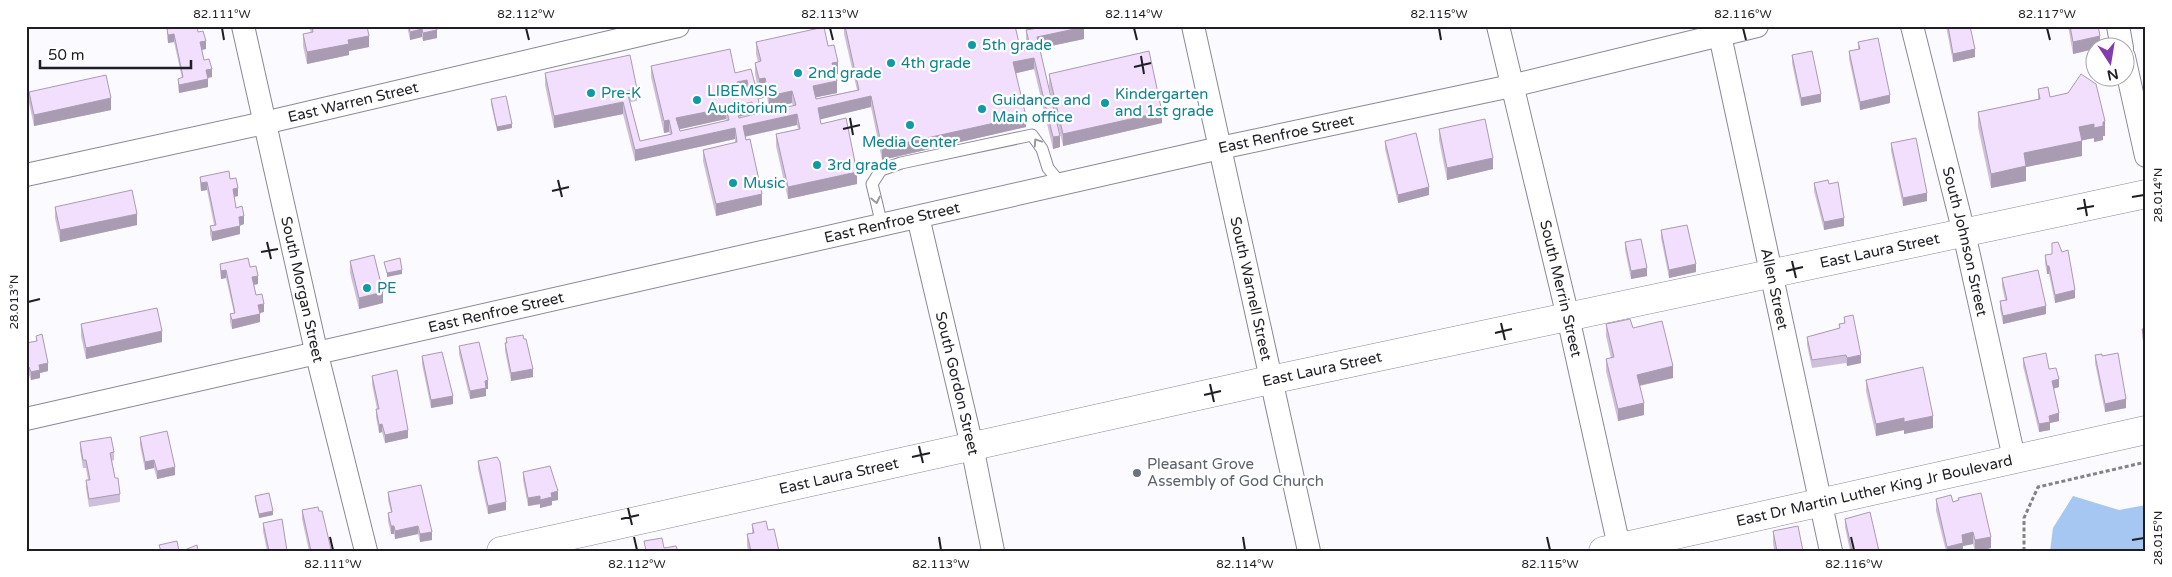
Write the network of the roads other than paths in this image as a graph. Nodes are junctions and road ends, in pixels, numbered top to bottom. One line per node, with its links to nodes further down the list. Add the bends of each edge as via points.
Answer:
1 (243, 26): 10 (street, South Morgan Street)
2 (678, 26): 10 (street, East Warren Street)
3 (1193, 26): 11 (street, South Warnell Street)
4 (1498, 26): 8 (street, South Merrin Street)
5 (1757, 26): 7 (street, East Renfroe Street)
6 (1912, 26): 18 (street, South Johnson Street)
7 (1719, 31): 8 (street, East Renfroe Street); 19 (street, Allen Street)
8 (1511, 86): 11 (street, East Renfroe Street); 20 (street, South Merrin Street)
9 (2131, 88): 12 (street)
10 (264, 123): 13 (street, East Warren Street); 21 (street, South Morgan Street)
11 (1220, 148): 14 (street, East Renfroe Street); 22 (street, South Warnell Street)
12 (2146, 156)
13 (26, 175)
14 (1061, 184): 16 (street, East Renfroe Street); 17 (lane, one-way to 17, via 1048,168 1042,149 1032,135 901,163 881,170 872,184 880,217)
15 (2146, 194): 18 (street, East Laura Street)
16 (918, 216): 17 (street, East Renfroe Street); 25 (street, South Gordon Street)
17 (877, 226): 21 (street, East Renfroe Street)
18 (1964, 233): 19 (street, East Laura Street); 26 (street, South Johnson Street)
19 (1770, 272): 20 (street, East Laura Street); 27 (street, Allen Street)
20 (1568, 317): 22 (street, East Laura Street); 28 (street, South Merrin Street)
21 (317, 355): 23 (street, East Renfroe Street); 29 (street, South Morgan Street)
22 (1270, 380): 25 (street, East Laura Street); 32 (street, South Warnell Street)
23 (26, 420)
24 (2146, 430): 26 (street, East Dr Martin Luther King Jr Boulevard)
25 (972, 446): 30 (street, East Laura Street); 31 (street, South Gordon Street)
26 (2014, 458): 27 (street, East Dr Martin Luther King Jr Boulevard)
27 (1820, 502): 28 (street, East Dr Martin Luther King Jr Boulevard); 33 (street, Allen Street)
28 (1614, 550)
29 (366, 551)
30 (501, 551)
31 (993, 551)
32 (1309, 551)
33 (1831, 551)

